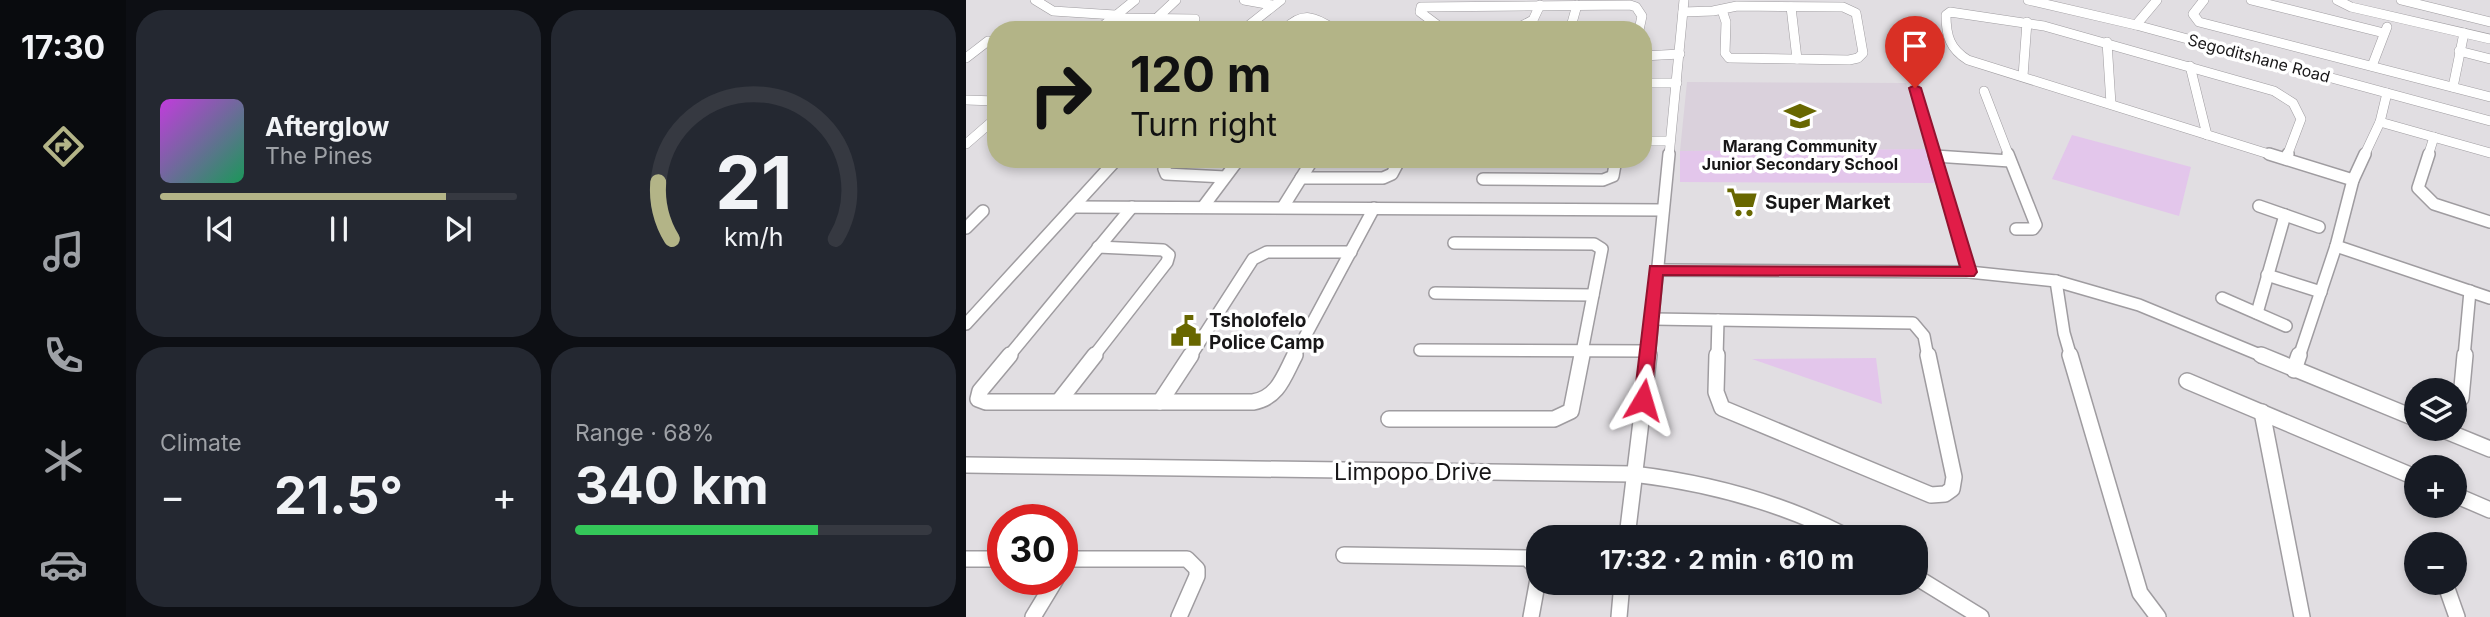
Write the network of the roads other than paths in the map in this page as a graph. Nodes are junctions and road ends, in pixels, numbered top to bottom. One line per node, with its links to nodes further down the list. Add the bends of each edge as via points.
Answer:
1 (1035, 0): 19 (street, via 1053,11)
2 (1135, 0): 19 (street)
3 (1176, 0): 20 (street)
4 (1244, 0): 12 (street)
5 (1281, 0): 12 (street)
6 (2028, 0): 33 (street, Segoditshane Road)
7 (2157, 0): 33 (street)
8 (2204, 0): 46 (street, via 2193,14 2199,22)
9 (2251, 0): 34 (street)
10 (2337, 0): 18 (street)
11 (2401, 0): 32 (street)
12 (1269, 3): 23 (street); 24 (street)
13 (1540, 5): 14 (street); 27 (street, via 1421,7 1420,12); 28 (street)
14 (1577, 5): 29 (street); 30 (street, via 1636,7)
15 (1684, 6): 17 (street); 40 (street)
16 (1791, 7): 17 (street); 43 (street); 43 (street, via 1853,10 1863,53 1849,60)
17 (1722, 10): 43 (street, via 1729,58)
18 (2392, 16): 34 (street); 35 (street)
19 (1113, 17): 20 (street); 22 (street)
20 (1158, 18): 21 (street)
21 (1195, 19)
22 (1108, 21)
23 (1245, 21)
24 (1252, 21)
25 (1293, 21): 26 (street, via 1308,15)
26 (1322, 21)
27 (1432, 21)
28 (1530, 21)
29 (1573, 21)
30 (1641, 21)
31 (2027, 22): 38 (street); 47 (street); 47 (street, via 1946,15 1945,33 1960,55)
32 (2490, 22)
33 (2136, 25): 53 (street, Segoditshane Road)
34 (2384, 33): 46 (street)
35 (2464, 33): 36 (street); 39 (street)
36 (2490, 39)
37 (987, 42): 42 (street)
38 (2107, 42): 45 (street); 57 (street)
39 (2459, 51): 44 (street); 50 (street)
40 (1680, 54): 41 (street); 49 (street)
41 (1652, 56)
42 (966, 58)
43 (1797, 59)
44 (2490, 59)
45 (2190, 66): 61 (street); 68 (street, via 2263,87 2293,103 2301,120)
46 (2372, 66): 50 (street)
47 (2023, 76): 57 (street)
48 (1652, 83): 49 (street)
49 (1677, 83): 64 (street)
50 (2453, 87): 54 (street)
51 (1915, 88): 67 (street)
52 (1983, 91): 69 (street)
53 (2387, 93): 58 (street, Segoditshane Road); 59 (street)
54 (2490, 97)
55 (966, 100): 56 (street)
56 (987, 101)
57 (2112, 104): 61 (street)
58 (2490, 121)
59 (2379, 122): 62 (street); 79 (street)
60 (987, 127): 65 (street)
61 (2207, 135): 68 (street)
62 (2434, 137): 66 (street); 89 (street, via 2418,188 2434,204)
63 (1652, 141): 64 (street)
64 (1670, 141): 86 (street)
65 (966, 144)
66 (2490, 153)
67 (1935, 156): 69 (street); 98 (street)
68 (2286, 159): 79 (street)
69 (2010, 161): 92 (street, via 2036,225)
70 (1109, 168): 80 (street)
71 (1165, 168): 76 (street, via 1170,176)
72 (1232, 168): 76 (street)
73 (1307, 168): 77 (street)
74 (1395, 168): 77 (street, via 1383,178)
75 (1614, 168): 78 (street, via 1613,176 1603,180)
76 (1225, 177): 83 (street)
77 (1301, 178): 84 (street)
78 (1483, 179)
79 (2353, 180): 94 (street)
80 (1073, 206): 82 (street); 110 (street)
81 (2259, 206): 88 (street)
82 (1132, 207): 83 (street); 95 (street)
83 (1203, 207): 84 (street)
84 (1283, 207): 85 (street)
85 (1374, 208): 86 (street); 96 (street)
86 (1663, 210): 97 (street)
87 (984, 211): 91 (street)
88 (2285, 215): 90 (street); 99 (street)
89 (2490, 222)
90 (2319, 227)
91 (966, 228)
92 (2016, 229)
93 (1454, 243): 104 (street, via 1599,245)
94 (2336, 246): 101 (street); 102 (street)
95 (1098, 247): 118 (street, via 1163,250 1169,255); 118 (street, via 978,396 986,402)
96 (1351, 252): 119 (street, via 1259,254); 119 (street, via 1272,396 1253,402)
97 (1656, 270): 98 (street); 108 (street)
98 (1969, 272): 100 (street)
99 (2267, 275): 102 (street); 107 (street)
100 (2056, 281): 115 (street, via 2139,304); 147 (street, via 2064,333 2140,593)
101 (2470, 291): 106 (street); 116 (street)
102 (2321, 292): 115 (street)
103 (1435, 293): 104 (street)
104 (1593, 295): 113 (street)
105 (2222, 298): 107 (street)
106 (2490, 298)
107 (2256, 313): 111 (street)
108 (1653, 319): 109 (street); 114 (street)
109 (1718, 320): 109 (street, via 1907,322 1918,326 1924,336 1954,477 1952,489 1931,495 1722,408 1716,392)
110 (966, 324)
111 (2286, 326)
112 (1420, 350): 113 (street)
113 (1583, 351): 114 (street); 122 (street, via 1571,411 1564,416)
114 (1649, 351): 127 (street)
115 (2294, 370): 121 (street)
116 (2462, 378)
117 (2187, 381): 120 (street)
118 (1059, 401): 119 (street)
119 (1160, 402)
120 (2262, 412): 126 (street); 148 (street)
121 (2404, 414)
122 (1389, 419)
123 (2467, 440): 124 (street)
124 (2490, 449)
125 (966, 465): 127 (street, Limpopo Drive)
126 (2404, 472)
127 (1633, 474): 130 (street); 131 (street, Limpopo Drive, via 1748,495)
128 (2467, 500): 129 (street)
129 (2490, 510)
130 (1628, 525)
131 (1822, 525)
132 (1345, 555): 133 (street)
133 (1526, 558)
134 (966, 559): 135 (street)
135 (987, 559)
136 (1078, 563): 143 (street, via 1187,559 1197,576)
137 (1928, 584): 146 (street)
138 (1046, 595): 142 (street)
139 (1535, 595): 144 (street)
140 (1621, 595): 145 (street)
141 (2449, 595): 149 (street)
142 (1033, 617)
143 (1179, 617)
144 (1531, 617)
145 (1619, 617)
146 (1981, 617)
147 (2158, 617)
148 (2302, 617)
149 (2457, 617)

